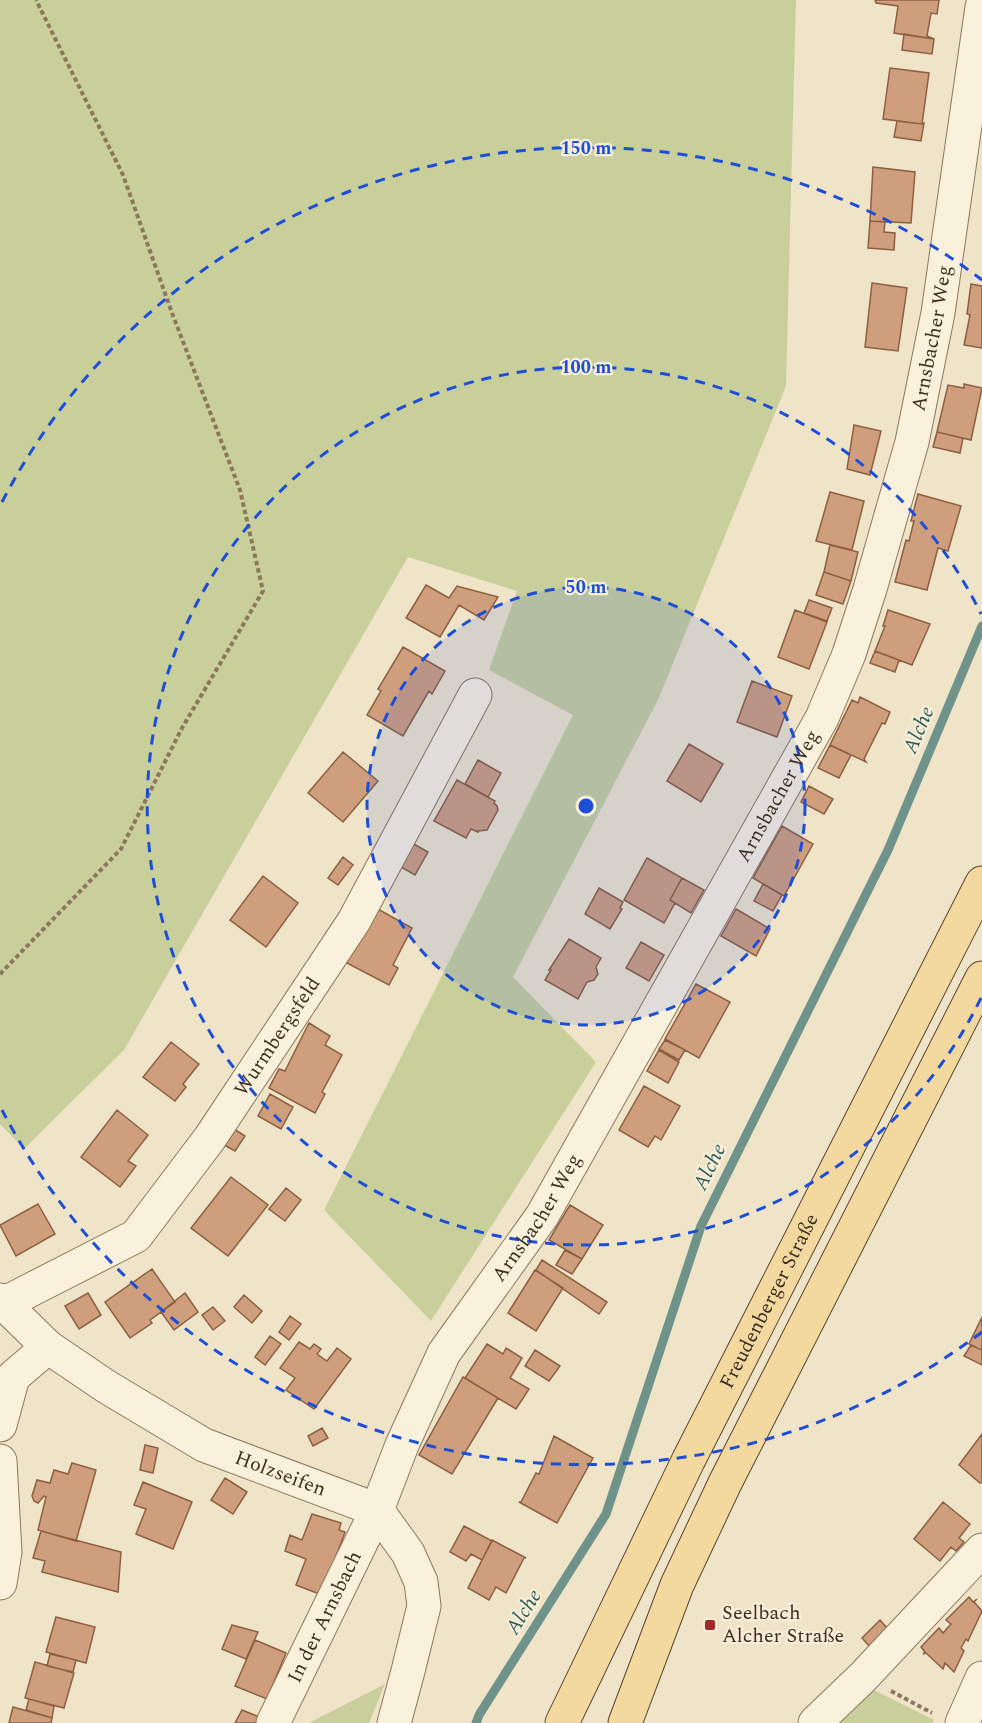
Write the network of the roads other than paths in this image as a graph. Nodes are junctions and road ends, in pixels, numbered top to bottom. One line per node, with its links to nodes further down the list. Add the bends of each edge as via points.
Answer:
1 (982, 7): 9 (street, Arnsbacher Weg, via 938,313 912,442 849,654 822,718 542,1216 444,1353)
2 (475, 695): 5 (street, Wurmbergsfeld, via 354,921 210,1138 136,1236)
3 (982, 883): 16 (main road, Freudenberger Straße, via 682,1472)
4 (982, 978): 17 (main road, via 725,1483 677,1586)
5 (2, 1302): 6 (street, Holzseifen)
6 (48, 1347): 7 (street, via 13,1377); 9 (street, Holzseifen, via 204,1445)
7 (0, 1425)
8 (0, 1461): 11 (street, via 5,1552)
9 (377, 1510): 14 (street, In der Arnsbach); 15 (street, via 408,1553 420,1582 424,1606)
10 (982, 1550): 18 (street)
11 (0, 1583)
12 (982, 1678): 13 (street)
13 (952, 1720)
14 (273, 1723)
15 (394, 1723)
16 (562, 1723)
17 (625, 1723)
18 (815, 1723)

